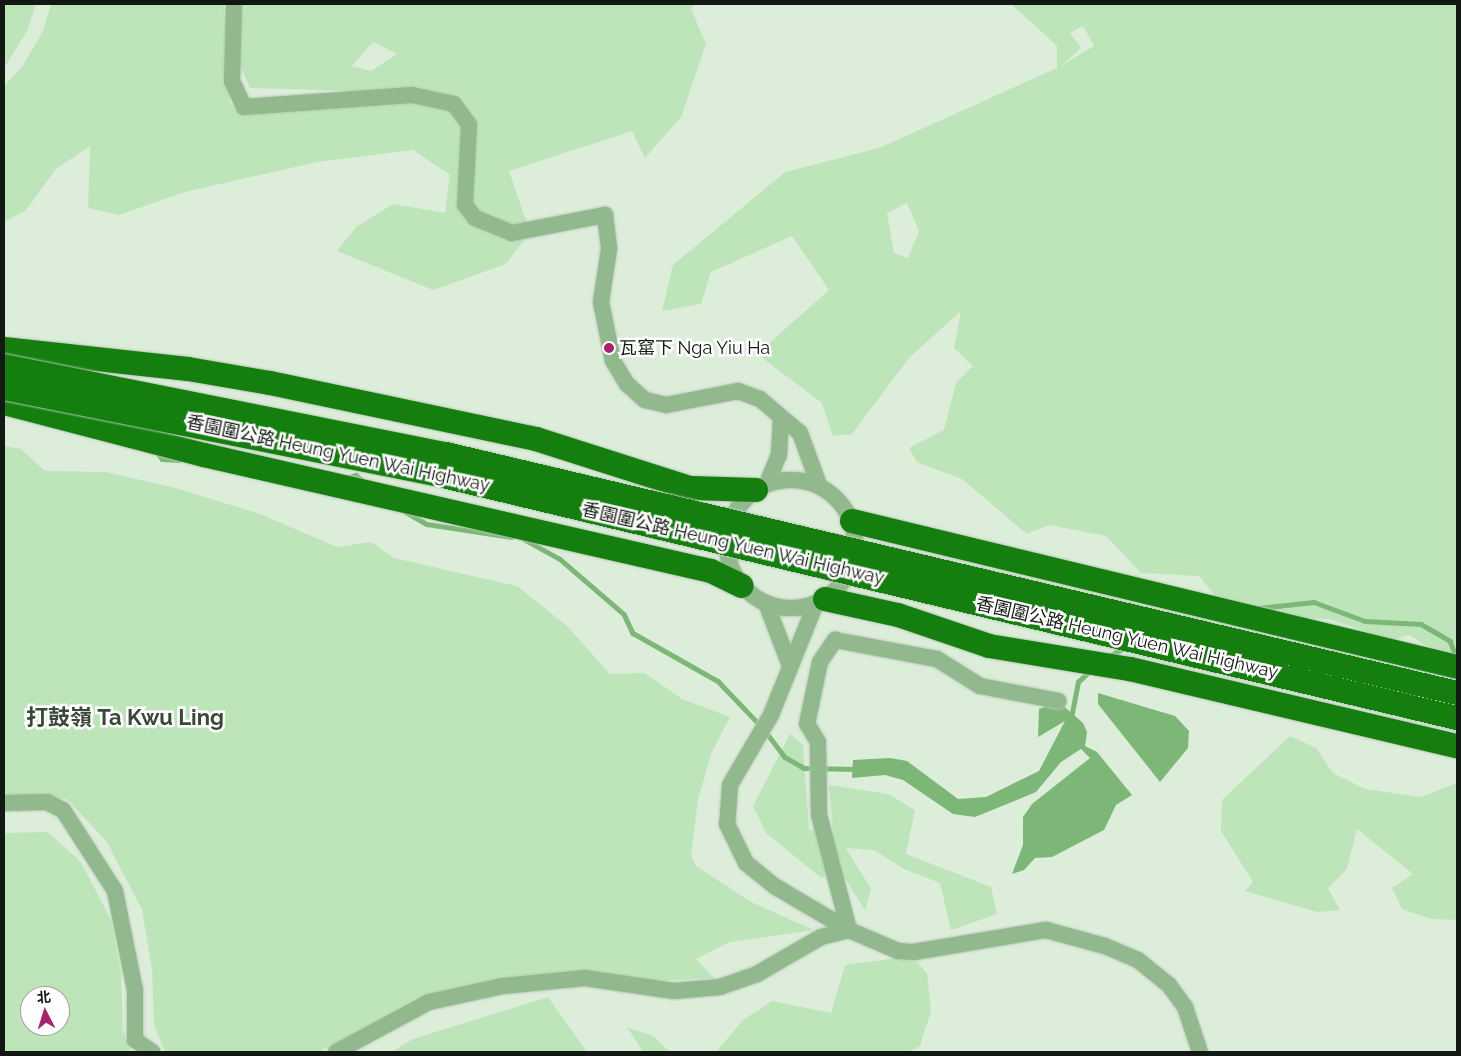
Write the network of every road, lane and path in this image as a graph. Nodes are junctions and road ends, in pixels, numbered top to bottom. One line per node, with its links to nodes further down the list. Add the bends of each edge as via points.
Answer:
1 (234, 4): 6 (street, via 232,81 237,100 244,107 412,94 454,104 470,125 466,205 475,218 512,233 605,216 609,250 601,301 613,361 627,384 645,400 666,405 728,392 749,394)
2 (4, 349): 8 (highway, via 188,369 270,383 536,439 708,491)
3 (4, 366): 15 (highway, 香園圍公路 Heung Yuen Wai Highway, bridge, via 446,454)
4 (4, 388): 17 (highway, 香園圍公路 Heung Yuen Wai Highway, bridge, via 440,475)
5 (4, 403): 10 (highway, via 195,453 711,571)
6 (781, 421): 7 (street, via 792,423 805,442); 8 (street, via 779,455)
7 (819, 485): 8 (street, via 801,480); 9 (street, via 844,506)
8 (761, 487): 10 (street, via 737,510 727,535 729,562)
9 (852, 520): 11 (street, via 854,558 844,582); 14 (highway, via 952,541)
10 (742, 586): 12 (street)
11 (820, 601): 12 (street, via 793,608); 13 (street); 18 (highway, via 933,627 989,646 1130,669)
12 (766, 603): 13 (street)
13 (790, 666): 20 (street, via 780,696 745,755 727,804 732,841 746,863 776,887)
14 (1457, 667)
15 (1457, 693)
16 (1059, 701): 20 (street, via 980,686 937,659 835,640 820,662 807,724 818,742 819,815)
17 (1457, 718)
18 (1457, 746)
19 (4, 803): 21 (street, via 47,802 63,810 115,891 135,990 135,1040)
20 (849, 930): 22 (street, via 821,937 757,974 720,987 674,991 585,978 503,986 429,1002); 23 (street, via 898,951 914,952 1046,930 1105,946 1138,960 1169,985 1185,1007)
21 (152, 1052)
22 (336, 1052)
23 (1200, 1052)

